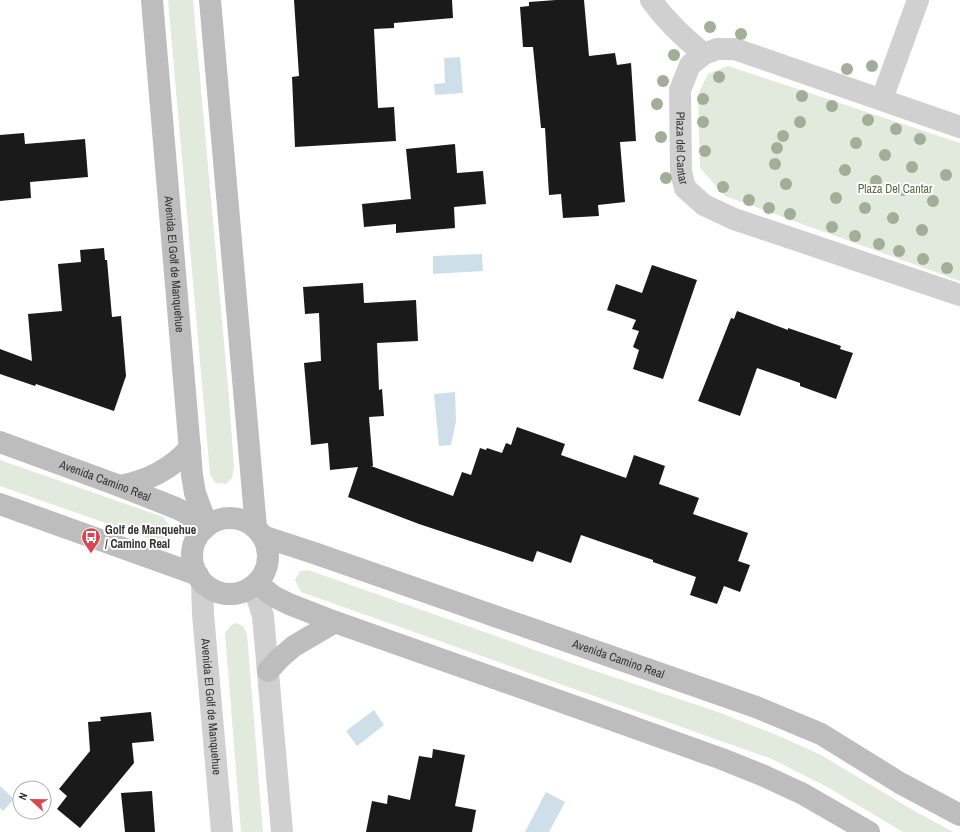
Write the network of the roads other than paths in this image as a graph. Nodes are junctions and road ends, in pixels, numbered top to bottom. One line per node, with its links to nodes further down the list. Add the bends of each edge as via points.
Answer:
1 (152, 0): 10 (main road, Avenida El Golf de Manquehue)
2 (210, 0): 14 (main road)
3 (652, 0): 5 (street, via 683,38)
4 (918, 0): 6 (street)
5 (704, 54): 6 (street, Plaza del Cantar, via 735,49); 8 (street, Plaza del Cantar, via 690,65 680,90 681,172 686,188 704,205 734,219)
6 (882, 99): 7 (street, Plaza del Cantar)
7 (960, 127)
8 (960, 295)
9 (0, 442): 11 (main road, Avenida Camino Real)
10 (190, 448): 11 (main road, via 159,474 140,482); 13 (main road, Avenida El Golf de Manquehue, via 195,493)
11 (120, 486): 13 (main road, Avenida Camino Real, via 186,513)
12 (0, 504): 15 (main road)
13 (205, 528): 14 (main road, via 213,522 228,518 243,520); 15 (main road, via 196,541 193,554)
14 (259, 532): 16 (main road, via 267,549 267,564 262,577); 19 (main road, Avenida Camino Real, via 756,707 821,734 900,783)
15 (200, 578): 16 (main road, via 208,587 223,593 239,593); 20 (street, Avenida El Golf de Manquehue)
16 (255, 584): 17 (main road, via 289,604); 18 (street, via 263,616)
17 (335, 622): 18 (main road, via 294,646); 22 (main road, via 722,759 803,794)
18 (268, 671): 21 (street)
19 (960, 815)
20 (222, 832)
21 (282, 832)
22 (868, 832)

